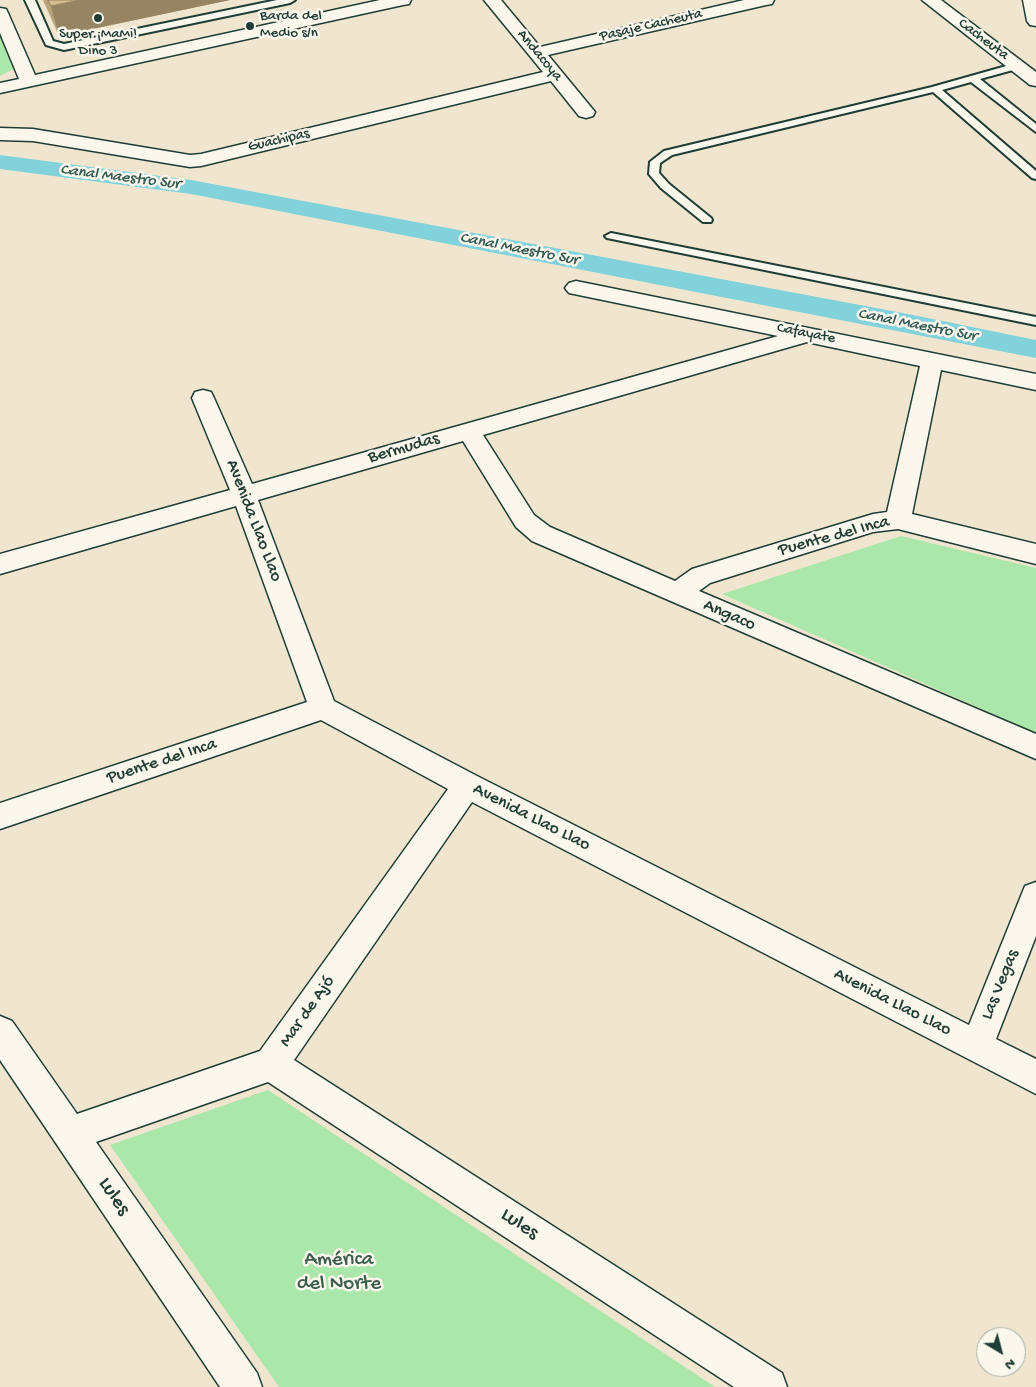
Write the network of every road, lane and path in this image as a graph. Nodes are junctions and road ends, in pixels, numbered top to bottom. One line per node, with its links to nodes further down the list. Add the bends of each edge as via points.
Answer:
1 (30, 0): 2 (lane, via 49,43 64,47)
2 (290, 0)
3 (403, 0): 15 (street)
4 (492, 0): 10 (street, Andacoya)
5 (766, 0): 10 (street, Pasaje Cacheuta)
6 (930, 0): 11 (street, Cacheuta)
7 (1031, 0): 9 (street)
8 (0, 13): 15 (street)
9 (1036, 22)
10 (536, 53): 12 (street, Andacoya)
11 (1017, 60): 13 (lane); 14 (street, Cacheuta)
12 (555, 76): 18 (street, Andacoya); 20 (street, Guachipas, via 201,160 190,161 33,135)
13 (973, 79): 17 (lane); 19 (lane)
14 (1036, 81)
15 (29, 82): 16 (street)
16 (0, 88)
17 (935, 89): 21 (lane); 22 (lane, via 668,153 655,162 654,174)
18 (586, 112)
19 (1036, 129)
20 (0, 134)
21 (1036, 176)
22 (707, 220)
23 (611, 236): 25 (lane)
24 (576, 288): 26 (street, Cafayate)
25 (1036, 321)
26 (808, 335): 27 (street, Cafayate); 30 (street, Bermudas)
27 (932, 360): 28 (street, Cafayate); 32 (street, Puente del Inca)
28 (1036, 382)
29 (203, 398): 31 (street, Avenida Llao Llao)
30 (468, 430): 31 (street, Bermudas); 35 (street, Angaco, via 525,520 541,534)
31 (244, 494): 34 (street, Bermudas); 36 (street, Avenida Llao Llao)
32 (898, 520): 33 (street); 35 (street, Puente del Inca, via 873,523 701,576)
33 (1036, 554)
34 (0, 564)
35 (676, 593): 37 (street, Angaco)
36 (323, 708): 38 (street, Avenida Llao Llao); 39 (street, Puente del Inca)
37 (1036, 747)
38 (466, 785): 42 (street, Avenida Llao Llao); 43 (street, Mar de Ajó)
39 (0, 816)
40 (1036, 896): 42 (street, Las Vegas)
41 (0, 1032): 45 (street, Lules)
42 (976, 1046): 44 (street, Avenida Llao Llao)
43 (271, 1064): 45 (street, Mar de Ajó); 47 (street, Lules)
44 (1036, 1078)
45 (70, 1134): 46 (street, Lules)
46 (243, 1387)
47 (768, 1387)

